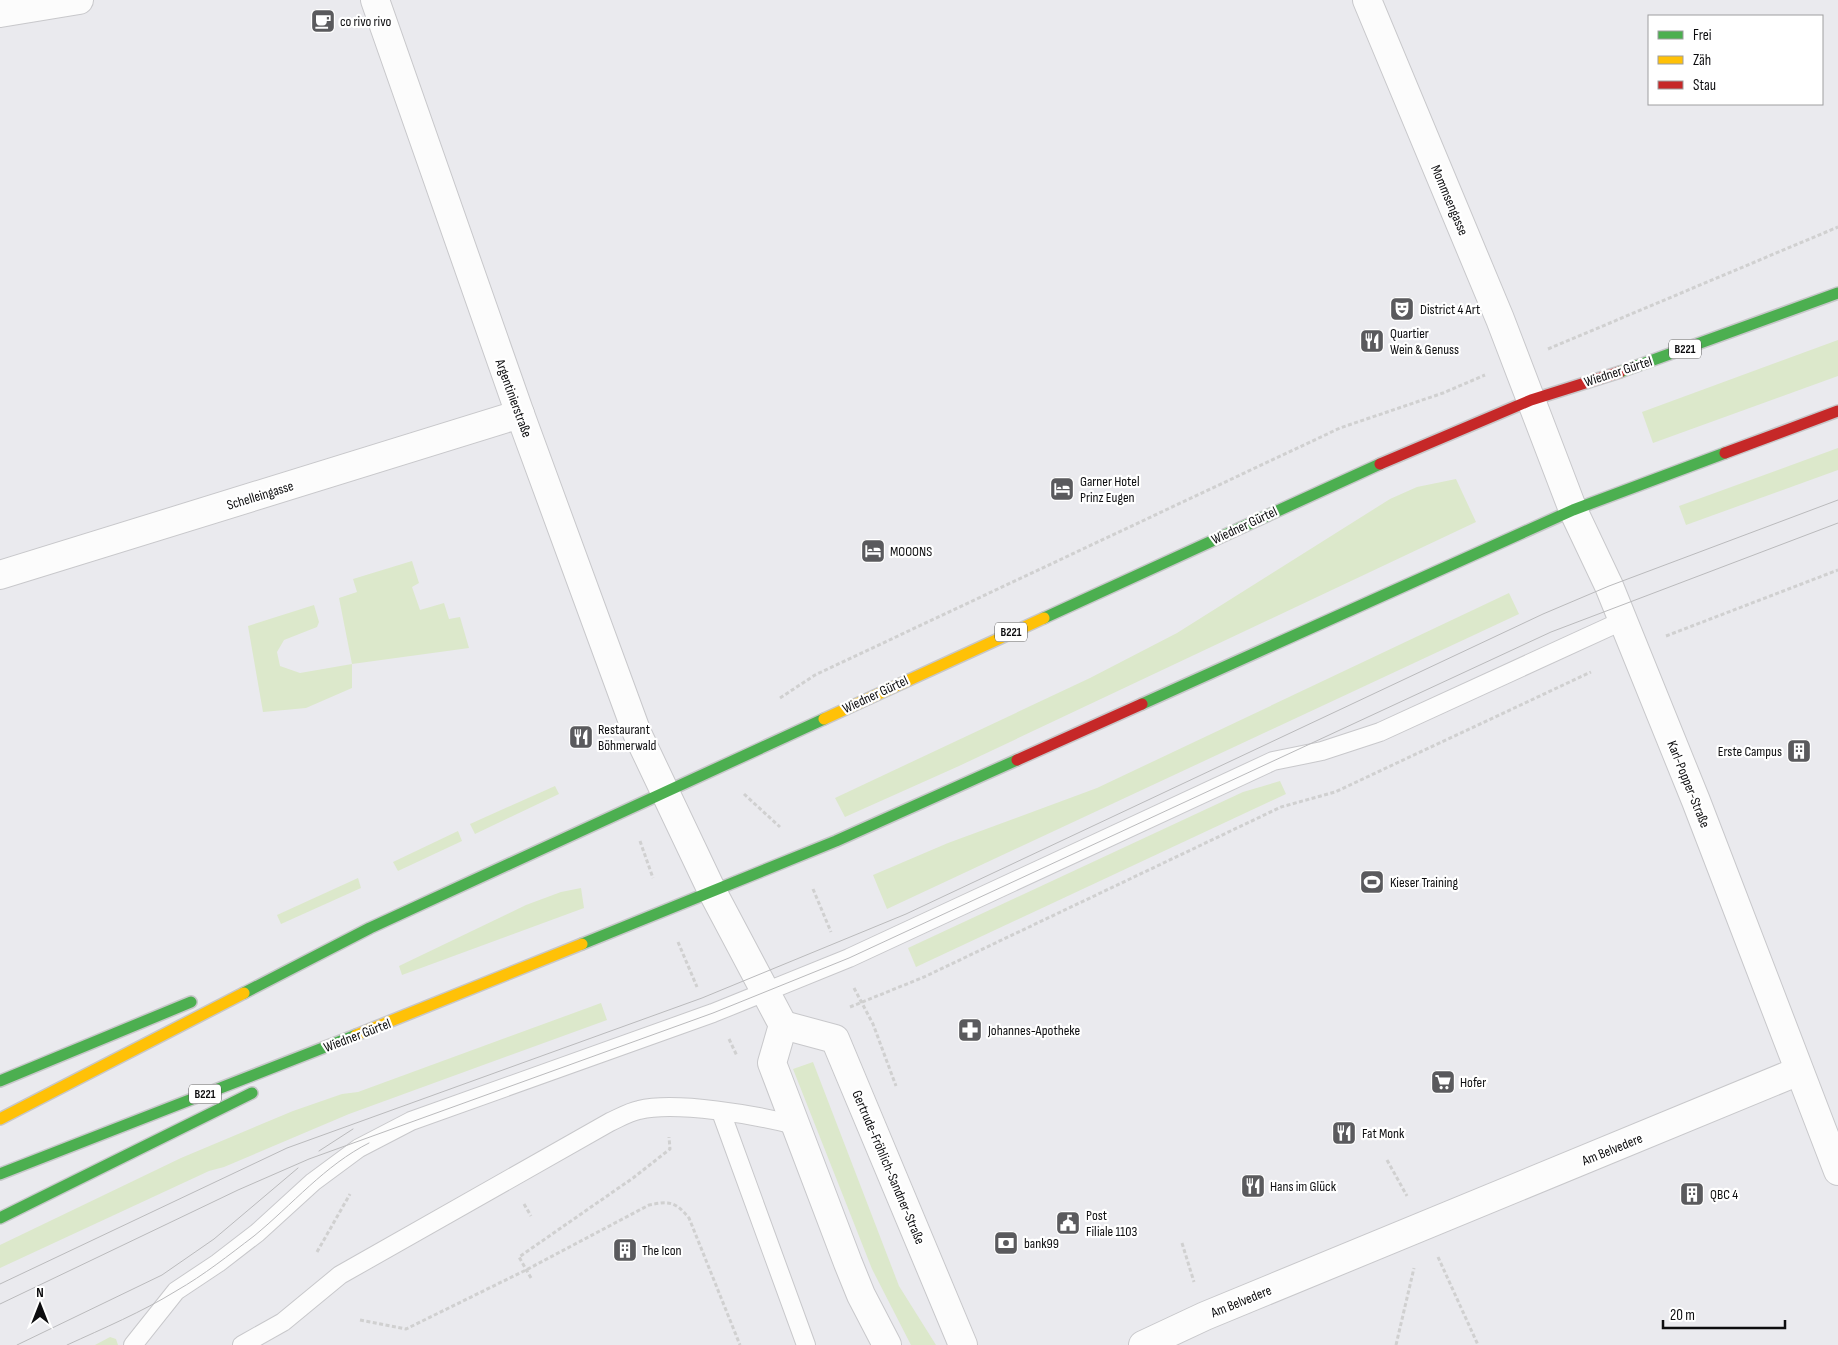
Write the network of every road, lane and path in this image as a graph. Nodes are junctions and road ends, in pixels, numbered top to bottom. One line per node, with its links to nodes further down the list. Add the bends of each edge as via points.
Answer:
1 (79, 0): 4 (street)
2 (375, 0): 10 (street, Argentinierstraße)
3 (1367, 0): 7 (street, Mommsengasse)
4 (0, 13)
5 (1838, 227): 7 (path)
6 (1838, 293): 8 (main road, Wiedner Gürtel / B221, via 1632,368)
7 (1516, 362): 8 (street, Mommsengasse); 16 (path, via 1443,393 1340,428 815,675)
8 (1531, 400): 11 (street, Karl-Popper-Straße); 17 (main road, Wiedner Gürtel / B221, via 1360,472)
9 (1838, 411): 11 (main road, Wiedner Gürtel / B221)
10 (520, 414): 13 (street, Schelleingasse); 18 (street, Argentinierstraße, via 625,701)
11 (1573, 510): 14 (street, Karl-Popper-Straße); 19 (main road, Wiedner Gürtel / B221)
12 (1838, 570): 15 (path)
13 (0, 575)
14 (1622, 621): 15 (street, Karl-Popper-Straße); 24 (lane, via 1380,732 1322,751 1273,761 932,922)
15 (1633, 649): 26 (path, via 1335,792 1281,807 924,977); 30 (street, Karl-Popper-Straße, via 1696,800)
16 (778, 699)
17 (715, 768): 18 (main road, Wiedner Gürtel / B221); 19 (path, via 785,832)
18 (663, 792): 20 (street); 21 (main road, Wiedner Gürtel / B221)
19 (799, 856): 20 (main road, Wiedner Gürtel / B221); 22 (path)
20 (712, 891): 24 (street); 27 (main road, Wiedner Gürtel / B221)
21 (370, 928): 23 (main road); 35 (main road, Wiedner Gürtel / B221)
22 (830, 930)
23 (235, 984)
24 (766, 992): 28 (street); 47 (lane, via 713,1014 411,1121 359,1148 313,1182 226,1257 176,1291)
25 (199, 999): 32 (main road)
26 (845, 1008)
27 (410, 1014): 31 (main road); 38 (main road, Wiedner Gürtel / B221)
28 (783, 1025): 29 (path); 36 (street, via 772,1063); 52 (street, Gertrude-Fröhlich-Sandner-Straße, via 835,1039)
29 (728, 1037)
30 (1800, 1071): 37 (street, Karl-Popper-Straße); 42 (street, Am Belvedere)
31 (294, 1072)
32 (0, 1081)
33 (259, 1089): 41 (main road)
34 (721, 1112): 36 (lane, via 760,1116); 48 (lane, via 664,1107 638,1110 610,1122 340,1276 283,1322); 50 (lane)
35 (0, 1119)
36 (795, 1125): 51 (street, via 854,1279)
37 (1838, 1171)
38 (0, 1174)
39 (633, 1178): 44 (path, via 519,1257)
40 (356, 1190): 43 (path, via 349,1195)
41 (0, 1218)
42 (1424, 1226): 53 (street, Am Belvedere, via 1205,1316); 54 (path); 55 (path)
43 (314, 1259)
44 (526, 1270): 45 (path); 46 (path, via 406,1328); 49 (path, via 649,1205 666,1201 679,1206 689,1218)
45 (531, 1278)
46 (360, 1320)
47 (133, 1345)
48 (242, 1345)
49 (740, 1345)
50 (806, 1345)
51 (887, 1345)
52 (963, 1345)
53 (1143, 1345)
54 (1396, 1345)
55 (1478, 1345)

